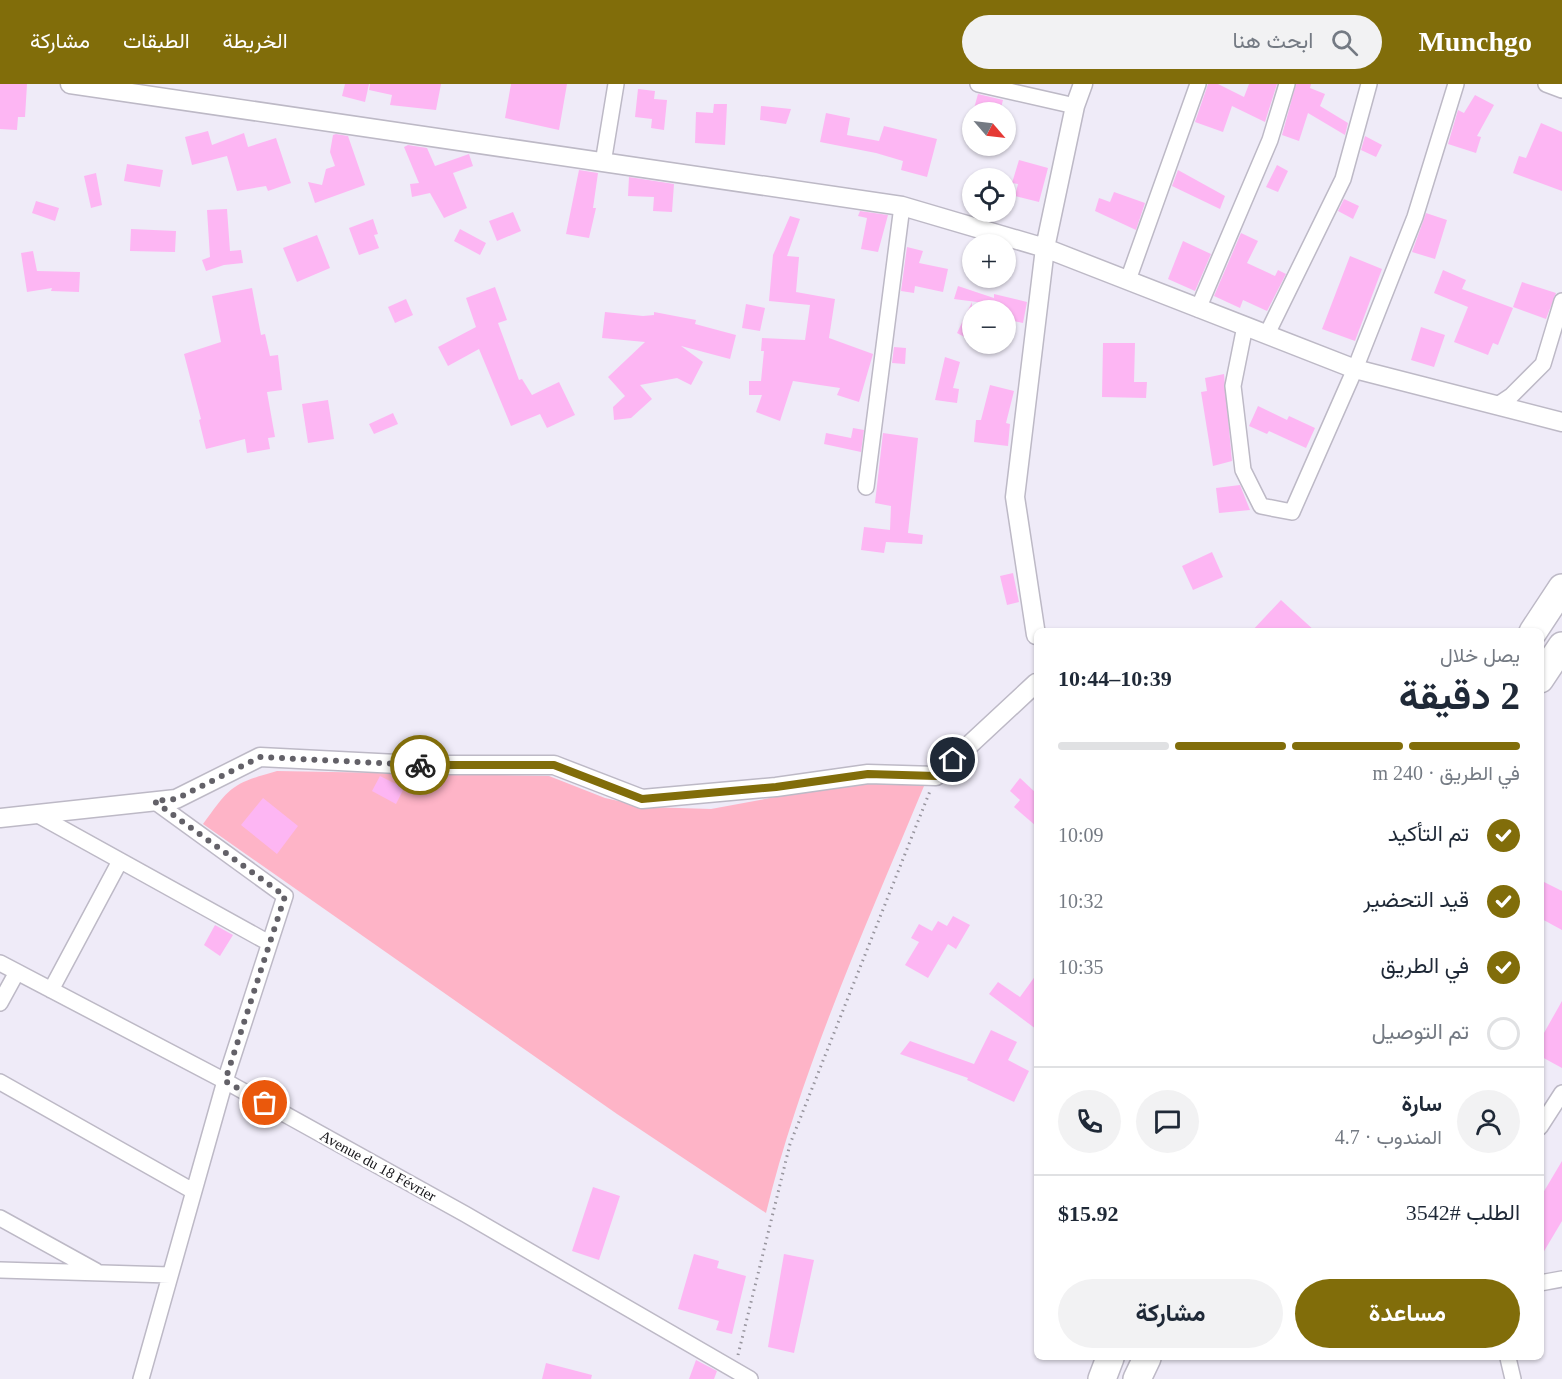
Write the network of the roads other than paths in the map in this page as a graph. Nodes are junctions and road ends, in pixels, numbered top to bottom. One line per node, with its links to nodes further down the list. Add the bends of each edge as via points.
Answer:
1 (70, 84): 12 (street)
2 (616, 84): 12 (street)
3 (978, 84): 11 (street)
4 (1083, 84): 11 (street)
5 (1198, 84): 15 (street)
6 (1287, 84): 17 (street, via 1270,140)
7 (1369, 84): 19 (street, via 1343,179)
8 (1456, 84): 20 (street, via 1415,217)
9 (1546, 84): 10 (street)
10 (1562, 90)
11 (1075, 106): 14 (street)
12 (603, 164): 13 (street)
13 (902, 206): 14 (street); 23 (street)
14 (1045, 248): 15 (street); 25 (street, via 1015,497)
15 (1128, 280): 17 (street)
16 (1562, 301): 21 (street, via 1543,364)
17 (1198, 309): 18 (street)
18 (1245, 326): 19 (street); 20 (street, via 1233,386 1243,470 1262,506 1292,512)
19 (1267, 334): 20 (street)
20 (1355, 369): 21 (street)
21 (1496, 406): 22 (street)
22 (1562, 422)
23 (866, 487)
24 (1562, 588): 26 (highway)
25 (1035, 628)
26 (1536, 628)
27 (1562, 646): 28 (highway)
28 (1544, 673)
29 (1034, 685): 30 (street, via 936,776 868,774 642,799 554,765 417,765 260,757 176,799)
30 (154, 801): 31 (street); 34 (street, via 285,896)
31 (36, 814): 32 (street); 33 (street)
32 (0, 818)
33 (120, 861): 34 (street); 37 (street)
34 (268, 943): 39 (street)
35 (0, 963): 36 (street, Avenue du 18 Février)
36 (17, 972): 37 (street, Avenue du 18 Février); 38 (street)
37 (51, 990): 39 (street, Avenue du 18 Février)
38 (0, 1003)
39 (225, 1081): 43 (street); 54 (street, Avenue du 18 Février)
40 (0, 1082): 43 (street)
41 (1562, 1093): 42 (street)
42 (1544, 1121)
43 (193, 1191): 47 (street)
44 (0, 1218): 46 (street)
45 (0, 1270): 46 (street)
46 (99, 1273): 47 (street)
47 (170, 1275): 53 (street)
48 (1562, 1279): 49 (street)
49 (1544, 1282)
50 (1109, 1360): 55 (highway)
51 (1146, 1360): 56 (highway)
52 (1508, 1360): 57 (street)
53 (141, 1379)
54 (750, 1379)
55 (1102, 1379)
56 (1137, 1379)
57 (1513, 1379)

